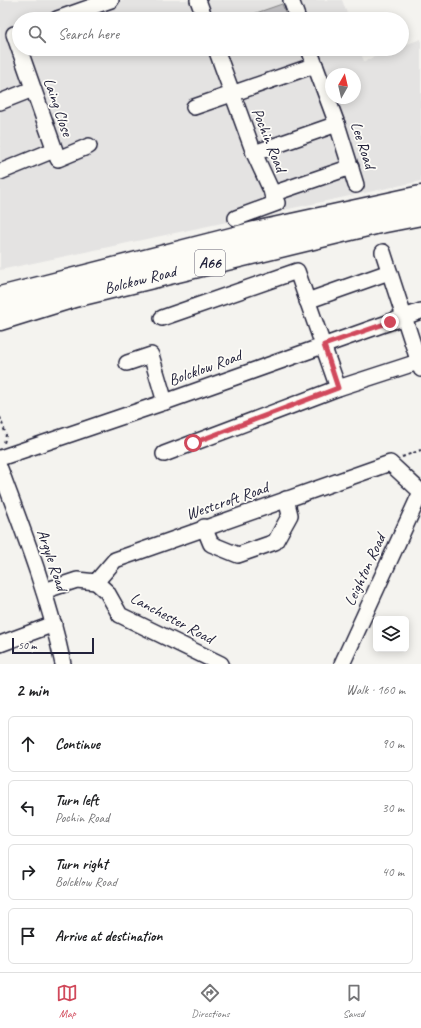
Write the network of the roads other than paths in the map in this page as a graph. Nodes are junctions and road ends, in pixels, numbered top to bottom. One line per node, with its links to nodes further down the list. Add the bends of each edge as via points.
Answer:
1 (111, 0): 4 (street)
2 (198, 0): 5 (street)
3 (291, 0): 6 (street)
4 (77, 12)
5 (202, 12)
6 (295, 12)
7 (20, 56): 11 (street, Laing Close)
8 (218, 56): 12 (street, Pochin Road)
9 (312, 56): 10 (street, Lee Road)
10 (315, 65): 12 (street); 15 (street, Lee Road)
11 (33, 89): 13 (street); 17 (street, Laing Close)
12 (232, 94): 14 (street); 18 (street, Pochin Road)
13 (0, 102)
14 (194, 107)
15 (337, 124): 18 (street); 19 (street, Lee Road)
16 (89, 146): 17 (street, Laing Close, via 58,159)
17 (54, 150): 20 (street)
18 (254, 154): 22 (street, Pochin Road)
19 (351, 167): 21 (street, Lee Road); 22 (street)
20 (0, 172)
21 (356, 185)
22 (272, 194): 25 (street, Pochin Road, via 277,203)
23 (421, 197): 28 (highway, Bolckow Road / A66, via 255,233)
24 (421, 214): 33 (highway, Bolckow Road / A66, via 74,296)
25 (236, 218)
26 (383, 252): 27 (street)
27 (389, 272): 29 (street); 31 (street)
28 (0, 298)
29 (308, 300): 32 (street, via 297,271); 34 (street)
30 (421, 311): 31 (street, Bolcklow Road)
31 (404, 317): 34 (street, Bolcklow Road); 36 (street)
32 (162, 318)
33 (0, 319)
34 (324, 345): 37 (street); 38 (street, Bolcklow Road)
35 (127, 363): 38 (street, via 151,355)
36 (420, 365): 37 (street)
37 (338, 388): 39 (street)
38 (165, 402): 40 (street, Bolcklow Road)
39 (164, 454)
40 (2, 461): 45 (street, Argyle Road)
41 (421, 492): 42 (street, Westcroft Road, via 390,462); 50 (street, Leighton Road)
42 (286, 499): 43 (street, Westcroft Road); 43 (street, via 290,515 274,542 238,555 211,544)
43 (204, 527): 44 (street, Westcroft Road, via 115,560)
44 (96, 582): 45 (street, via 77,580); 49 (street, Lanchester Road, via 107,592 120,615)
45 (44, 591): 46 (street, Argyle Road)
46 (54, 624): 47 (street); 48 (street, Argyle Road)
47 (0, 644)
48 (63, 664)
49 (221, 664)
50 (342, 664)

